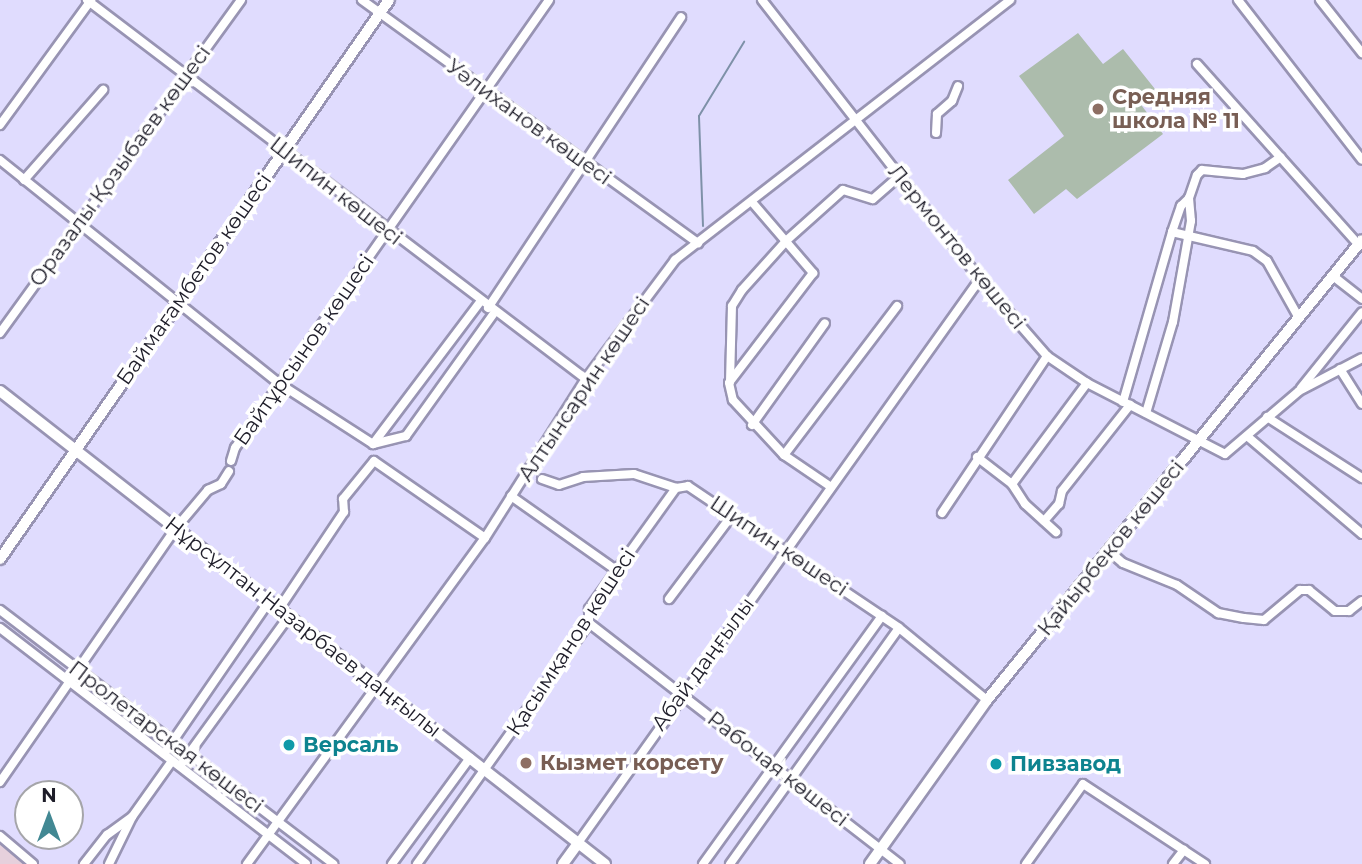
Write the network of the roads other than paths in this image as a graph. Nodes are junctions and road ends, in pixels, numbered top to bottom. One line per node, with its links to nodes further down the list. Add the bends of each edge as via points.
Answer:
1 (241, 0): 14 (street, Оразалы Қозыбаев көшесі)
2 (362, 0): 10 (street, Уәлиханов көшесі)
3 (389, 0): 10 (main road, Баймағамбетов көшесі)
4 (549, 0): 17 (street, Байтұрсынов көшесі)
5 (762, 0): 18 (street, Лермонтов көшесі)
6 (1010, 0): 18 (street, Алтынсарин көшесі)
7 (1238, 0): 24 (street)
8 (1320, 0): 12 (street)
9 (89, 1): 14 (street, Шипин көшесі); 19 (street)
10 (380, 13): 17 (street, Уәлиханов көшесі); 21 (main road, Баймағамбетов көшесі)
11 (681, 17): 25 (street)
12 (1362, 53)
13 (1197, 64): 22 (street)
14 (187, 75): 21 (street, Шипин көшесі); 30 (street, Оразалы Қозыбаев көшесі)
15 (958, 86): 20 (street, via 952,101 937,114)
16 (103, 90): 27 (street)
17 (486, 90): 25 (street, Уәлиханов көшесі); 31 (street, Байтұрсынов көшесі)
18 (855, 121): 26 (street, Лермонтов көшесі); 29 (street, Алтынсарин көшесі)
19 (0, 125)
20 (936, 133)
21 (284, 151): 31 (street, Шипин көшесі); 40 (main road, Баймағамбетов көшесі)
22 (1281, 156): 28 (street, via 1265,168 1243,174 1205,170 1197,175); 35 (street)
23 (0, 160): 27 (street)
24 (1362, 160)
25 (585, 163): 36 (street, Уәлиханов көшесі); 43 (street)
26 (899, 176): 34 (street, via 873,199 843,190); 38 (street, Лермонтов көшесі)
27 (24, 180): 30 (street)
28 (1189, 198): 32 (street); 33 (street)
29 (752, 202): 34 (street); 36 (street, Алтынсарин көшесі)
30 (79, 222): 40 (street); 47 (street, Оразалы Қозыбаев көшесі)
31 (387, 231): 41 (street, Шипин көшесі); 54 (street, Байтұрсынов көшесі)
32 (1171, 232): 33 (street); 57 (street)
33 (1188, 237): 45 (street, via 1260,256); 59 (street, via 1173,322)
34 (786, 240): 52 (street, via 733,306); 52 (street, via 811,269 812,277)
35 (1360, 242): 37 (main road, Қайырбеков көшесі)
36 (698, 243): 51 (street, Алтынсарин көшесі, via 675,260)
37 (1333, 276): 39 (street); 45 (main road, Қайырбеков көшесі)
38 (980, 279): 48 (street, Лермонтов көшесі); 73 (street, Абай даңғылы)
39 (1362, 299)
40 (178, 302): 54 (street); 64 (main road, Баймағамбетов көшесі)
41 (480, 302): 43 (street, Шипин көшесі); 65 (street)
42 (897, 306): 66 (street)
43 (491, 310): 51 (street, Шипин көшесі); 65 (street, via 406,436)
44 (1362, 312): 56 (street)
45 (1299, 318): 63 (main road, Қайырбеков көшесі)
46 (825, 323): 61 (street)
47 (0, 333)
48 (1047, 356): 53 (street, Лермонтов көшесі); 67 (street)
49 (1362, 358): 50 (street)
50 (1340, 369): 56 (street); 58 (street)
51 (586, 379): 75 (street, Алтынсарин көшесі)
52 (730, 382): 61 (street, via 733,400)
53 (1087, 383): 57 (street, Лермонтов көшесі); 72 (street)
54 (280, 384): 65 (street); 68 (street, Байтұрсынов көшесі)
55 (0, 391): 64 (main road, Нұрсұлтан Назарбаев даңғылы)
56 (1299, 391): 60 (street)
57 (1127, 403): 59 (street, Лермонтов көшесі); 78 (street)
58 (1362, 404)
59 (1146, 413): 63 (street, Лермонтов көшесі)
60 (1266, 417): 62 (street); 70 (street)
61 (752, 425): 66 (street)
62 (1247, 436): 63 (street, Лермонтов көшесі, via 1225,454); 81 (street)
63 (1198, 441): 84 (main road, Қайырбеков көшесі)
64 (74, 448): 79 (main road, Нұрсұлтан Назарбаев даңғылы); 85 (main road, Баймағамбетов көшесі)
65 (373, 452): 82 (street); 90 (street, via 343,499 344,512)
66 (784, 455): 73 (street)
67 (976, 457): 72 (street); 76 (street)
68 (231, 461)
69 (229, 471): 79 (street, Байтұрсынов көшесі)
70 (1362, 478)
71 (542, 480): 74 (street, Шипин көшесі, via 559,485 583,477 634,474)
72 (1012, 484): 78 (street)
73 (831, 487): 83 (street, Абай даңғылы)
74 (676, 488): 77 (street, Шипин көшесі, via 688,486); 86 (street, Қасымқанов көшесі)
75 (511, 496): 82 (street, Алтынсарин көшесі); 86 (street)
76 (942, 513)
77 (732, 515): 83 (street, Шипин көшесі); 87 (street)
78 (1044, 521): 80 (street)
79 (176, 528): 88 (main road, Нұрсұлтан Назарбаев даңғылы); 97 (street, Байтұрсынов көшесі)
80 (1056, 532)
81 (1362, 534)
82 (485, 538): 99 (street, Алтынсарин көшесі)
83 (786, 549): 93 (street, Шипин көшесі); 100 (street, Абай даңғылы)
84 (1109, 551): 89 (street, via 1123,563 1177,585 1218,613 1264,620 1300,590 1309,590 1340,611); 101 (main road, Қайырбеков көшесі)
85 (0, 559)
86 (617, 570): 94 (street, Қасымқанов көшесі, via 589,609)
87 (670, 599)
88 (269, 601): 90 (main road, Нұрсұлтан Назарбаев даңғылы); 102 (street)
89 (1362, 601)
90 (279, 609): 92 (main road, Нұрсұлтан Назарбаев даңғылы)
91 (0, 610): 97 (street, Пролетарская көшесі)
92 (289, 616): 99 (main road, Нұрсұлтан Назарбаев даңғылы); 104 (street)
93 (881, 616): 96 (street, Шипин көшесі); 107 (street)
94 (589, 623): 100 (street, Рабочая көшесі); 108 (street, Қасымқанов көшесі)
95 (0, 628): 98 (street, Пролетарская көшесі)
96 (899, 628): 101 (street, Шипин көшесі); 109 (street)
97 (76, 668): 98 (street, Байтұрсынов көшесі); 102 (street, Пролетарская көшесі)
98 (69, 682): 103 (street, Пролетарская көшесі); 110 (street, Байтұрсынов көшесі)
99 (379, 687): 105 (main road, Нұрсұлтан Назарбаев даңғылы); 112 (street, Алтынсарин көшесі)
100 (682, 693): 107 (street, Рабочая көшесі); 115 (street, Абай даңғылы)
101 (988, 700): 116 (main road, Қайырбеков көшесі)
102 (173, 741): 103 (street); 104 (street, Пролетарская көшесі)
103 (164, 754): 106 (street, Пролетарская көшесі)
104 (189, 754): 106 (street); 112 (street, Пролетарская көшесі)
105 (470, 758): 108 (main road, Нұрсұлтан Назарбаев даңғылы); 124 (street)
106 (176, 763): 111 (street); 113 (street, Пролетарская көшесі)
107 (774, 766): 109 (street, Рабочая көшесі); 128 (street)
108 (486, 771): 115 (main road, Нұрсұлтан Назарбаев даңғылы); 125 (street, Қасымқанов көшесі)
109 (791, 779): 116 (street, Рабочая көшесі); 129 (street)
110 (0, 782)
111 (132, 817): 119 (street, via 107,835); 120 (street)
112 (278, 822): 113 (street, Алтынсарин көшесі); 123 (street, Пролетарская көшесі)
113 (268, 835): 121 (street, Алтынсарин көшесі); 122 (street, Пролетарская көшесі)
114 (0, 836): 118 (street)
115 (578, 843): 126 (main road, Абай даңғылы); 127 (main road, Нұрсұлтан Назарбаев даңғылы)
116 (881, 849): 130 (main road, Қайырбеков көшесі); 131 (street, Рабочая көшесі)
117 (1184, 850): 132 (street, via 1083,783); 133 (street); 134 (street)
118 (33, 864)
119 (84, 864)
120 (109, 864)
121 (247, 864)
122 (306, 864)
123 (333, 864)
124 (392, 864)
125 (417, 864)
126 (563, 864)
127 (605, 864)
128 (703, 864)
129 (730, 864)
130 (870, 864)
131 (900, 864)
132 (1026, 864)
133 (1173, 864)
134 (1205, 864)

